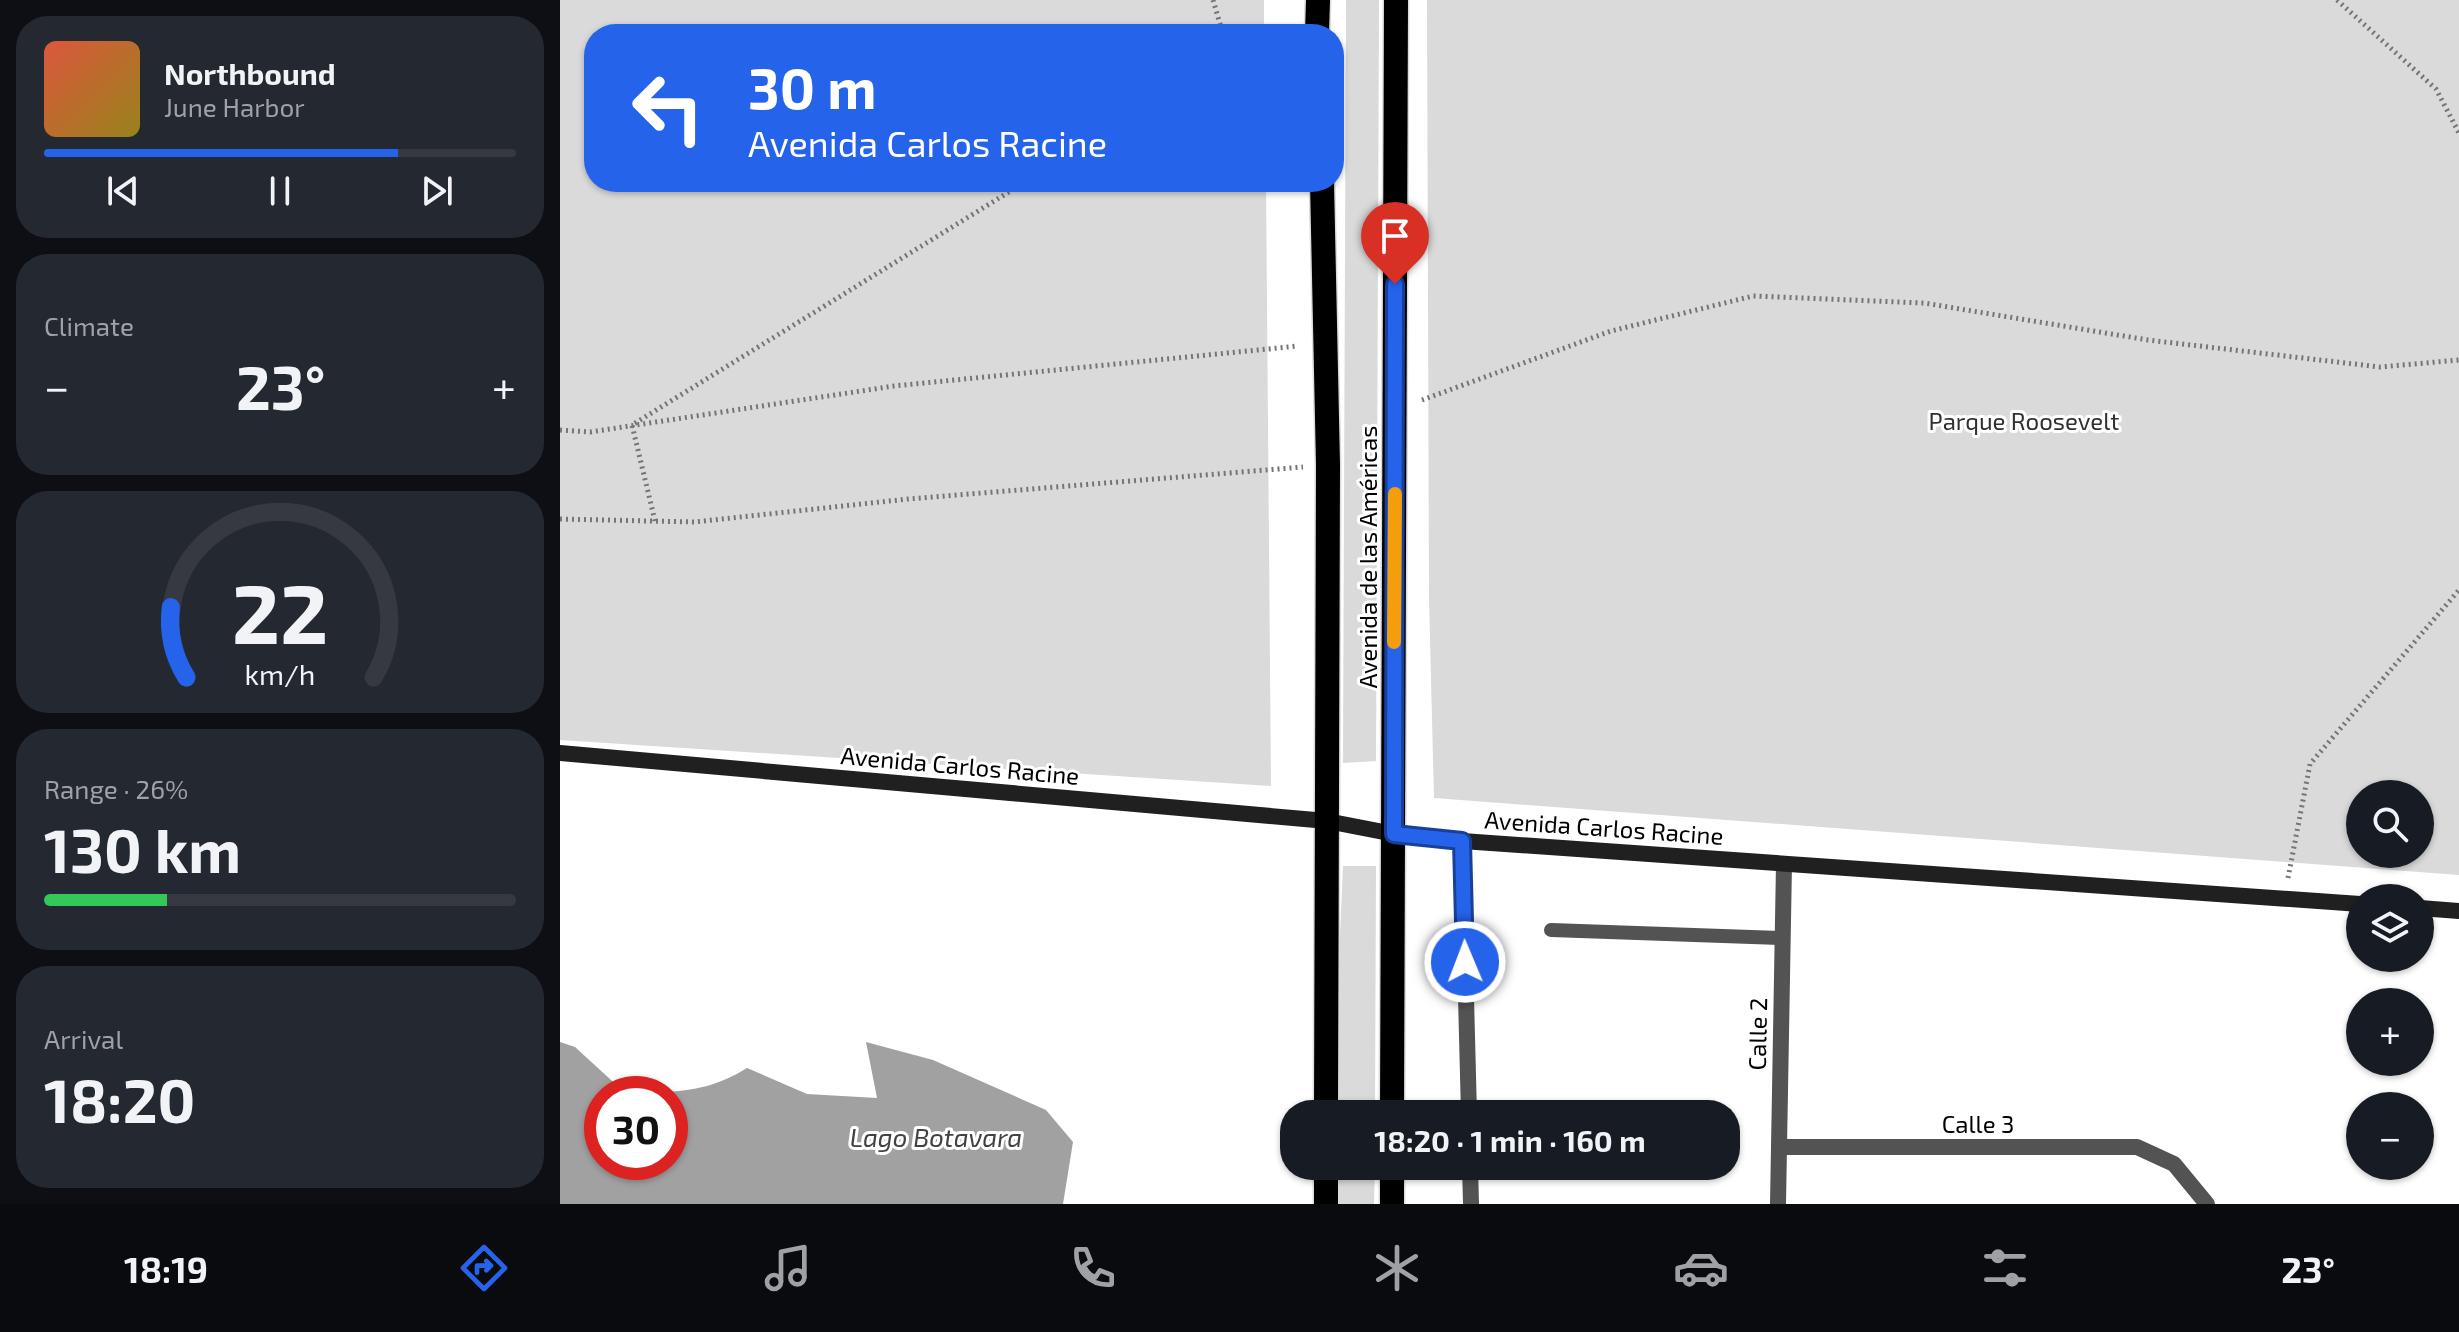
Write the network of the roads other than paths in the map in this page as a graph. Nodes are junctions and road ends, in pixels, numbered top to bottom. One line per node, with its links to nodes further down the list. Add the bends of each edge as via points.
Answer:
1 (1318, 0): 3 (highway)
2 (1396, 0): 7 (highway, Avenida de las Américas)
3 (1317, 24)
4 (1322, 192): 6 (highway, Avenida de las Américas)
5 (560, 753): 6 (street, Avenida Carlos Racine)
6 (1327, 821): 7 (street, Avenida Carlos Racine); 15 (highway, Avenida de las Américas)
7 (1394, 834): 8 (street, Avenida Carlos Racine); 16 (highway, Avenida de las Américas)
8 (1462, 841): 9 (street, Avenida Carlos Racine); 17 (street)
9 (1784, 864): 10 (street, Avenida Carlos Racine); 14 (street, Calle 2)
10 (2346, 903)
11 (2434, 909): 12 (street)
12 (2459, 911)
13 (1551, 930): 14 (lane)
14 (1782, 938): 18 (street, Calle 2)
15 (1326, 1100)
16 (1392, 1100)
17 (1469, 1100)
18 (1779, 1147): 25 (street, Calle 2); 26 (street, Calle 3, via 2137,1147 2174,1164)
19 (1326, 1180): 22 (highway)
20 (1392, 1180): 23 (highway)
21 (1470, 1180): 24 (street)
22 (1326, 1204)
23 (1392, 1204)
24 (1471, 1204)
25 (1778, 1204)
26 (2207, 1204)

